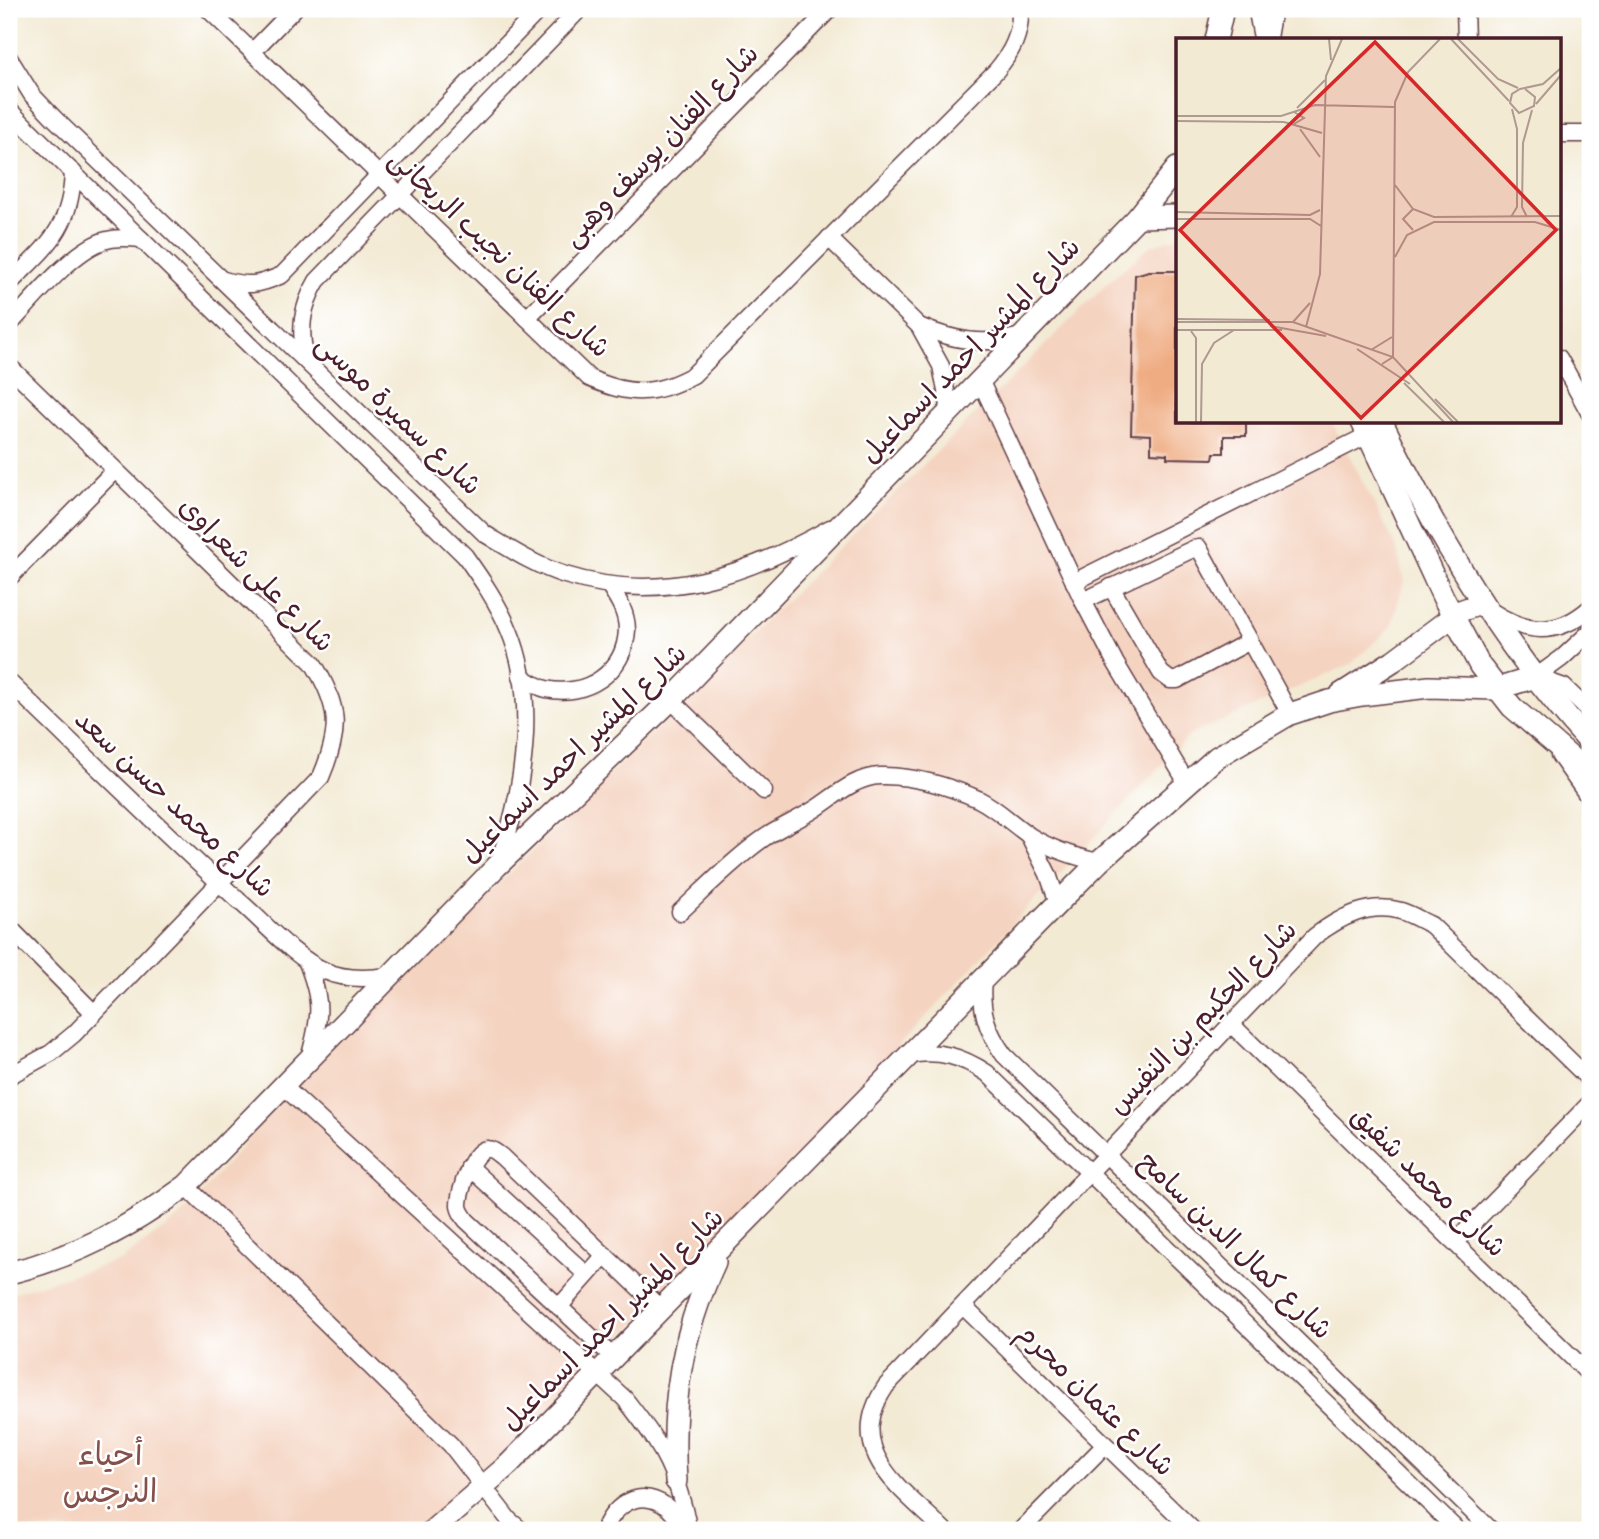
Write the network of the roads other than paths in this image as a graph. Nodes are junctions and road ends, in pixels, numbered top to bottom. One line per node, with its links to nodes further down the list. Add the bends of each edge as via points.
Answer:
1 (208, 9): 16 (street, شارع الفنان نجيب الريحانى)
2 (294, 9): 16 (street)
3 (540, 9): 23 (street)
4 (580, 9): 24 (street)
5 (830, 9): 31 (street, شارع الفنان يوسف وهبى)
6 (1020, 9): 27 (street, شارع الفنان نجيب الريحانى, via 1021,27 1007,58)
7 (1217, 9): 12 (street)
8 (1223, 9): 12 (main road)
9 (1259, 9): 13 (main road)
10 (1273, 9): 14 (street)
11 (1465, 9): 15 (street)
12 (1216, 36)
13 (1266, 38)
14 (1266, 38)
15 (1466, 38)
16 (252, 52): 23 (street, شارع الفنان نجيب الريحانى)
17 (9, 58): 29 (street, شارع سميرة موسى, via 55,119)
18 (9, 110): 22 (street, شارع سميرة موسى)
19 (1560, 134): 20 (street)
20 (1590, 134)
21 (1176, 169): 26 (main road, شارع المشير احمد اسماعيل)
22 (73, 172): 28 (street, شارع سميرة موسى); 30 (street, via 69,207 54,238)
23 (379, 176): 24 (street, شارع الفنان نجيب الريحانى); 29 (street, via 282,275 263,284)
24 (399, 195): 31 (street, شارع الفنان نجيب الريحانى); 35 (street, via 317,281 301,319)
25 (1176, 216): 26 (main road)
26 (1138, 217): 34 (main road, شارع المشير احمد اسماعيل)
27 (829, 238): 31 (street, شارع الفنان نجيب الريحانى, via 693,375 655,391 612,388 589,378); 33 (street)
28 (141, 239): 32 (street, via 123,237 89,247); 56 (street, شارع سميرة موسى, via 466,556 491,592 510,633)
29 (221, 279): 35 (street, شارع سميرة موسى)
30 (9, 284)
31 (527, 318)
32 (9, 325)
33 (919, 326): 34 (street, via 960,341); 39 (street, via 942,366)
34 (1022, 337): 38 (main road, شارع المشير احمد اسماعيل)
35 (306, 360): 48 (street, شارع سميرة موسى, via 485,534 554,570)
36 (1560, 360): 40 (street)
37 (9, 366): 42 (street, شارع على شعراوى)
38 (980, 380): 39 (main road, شارع المشير احمد اسماعيل); 47 (street)
39 (950, 411): 43 (main road, شارع المشير احمد اسماعيل)
40 (1590, 414)
41 (1371, 426): 44 (main road, via 1407,474); 45 (main road); 47 (street)
42 (115, 470): 46 (street); 74 (street, شارع على شعراوى, via 313,663 329,689 335,719 333,749 321,777)
43 (845, 520): 48 (street, شارع سميرة موسى, via 791,550 701,582); 60 (main road, شارع المشير احمد اسماعيل)
44 (1452, 553): 45 (main road, via 1443,563); 51 (main road)
45 (1428, 561): 53 (main road)
46 (9, 578)
47 (1074, 582): 50 (street)
48 (609, 585): 56 (street, via 622,605 627,629 622,652 609,673 590,687 566,692 542,688)
49 (1111, 587): 50 (street); 55 (street, via 1161,673 1170,680); 55 (street, via 1199,548)
50 (1083, 601): 68 (street)
51 (1486, 608): 52 (street, via 1517,625 1541,629 1577,620); 53 (main road, via 1468,606); 57 (main road)
52 (1590, 608)
53 (1453, 616): 59 (main road); 61 (main road)
54 (1590, 632): 57 (street)
55 (1250, 641): 63 (street)
56 (521, 676): 73 (street, شارع سميرة موسى, via 525,729 520,783)
57 (1536, 677): 59 (main road); 62 (street, via 1564,687); 64 (main road)
58 (9, 682): 74 (street, شارع محمد حسن سعد)
59 (1496, 689): 61 (main road, via 1407,689); 65 (main road)
60 (671, 700): 69 (street); 73 (main road, شارع المشير احمد اسماعيل)
61 (1329, 701): 63 (main road, شارع المشير احمد اسماعيل)
62 (1590, 712)
63 (1290, 714): 68 (main road, شارع المشير احمد اسماعيل, via 1217,758)
64 (1565, 715): 65 (main road, via 1549,708 1542,713); 66 (main road)
65 (1541, 730): 67 (main road); 70 (street)
66 (1590, 743)
67 (1590, 774)
68 (1187, 783): 72 (main road, شارع المشير احمد اسماعيل)
69 (764, 791)
70 (1590, 799)
71 (1028, 834): 72 (street, via 1062,852); 75 (street); 76 (street, via 989,805 953,789 879,776 843,789 762,840)
72 (1099, 862): 75 (main road, شارع المشير احمد اسماعيل)
73 (497, 866): 79 (main road, شارع المشير احمد اسماعيل)
74 (219, 882): 78 (street, شارع محمد حسن سعد); 81 (street, شارع على شعراوى)
75 (1058, 903): 80 (main road, شارع المشير احمد اسماعيل)
76 (680, 912)
77 (9, 927): 81 (street)
78 (306, 960): 79 (street, شارع محمد حسن سعد, via 346,977); 84 (street, شارع محمد حسن سعد, via 319,1006)
79 (388, 976): 84 (main road, شارع المشير احمد اسماعيل)
80 (983, 979): 83 (main road, شارع المشير احمد اسماعيل); 89 (street, شارع كمال الدين سامح, via 984,1020 992,1039)
81 (94, 1013): 85 (street, شارع على شعراوى, via 51,1053)
82 (1231, 1024): 86 (street, شارع الحكيم بن النفيس, via 1315,936 1338,919 1366,909 1400,911 1431,925); 89 (street, شارع الحكيم بن النفيس); 93 (street, شارع محمد شفيق)
83 (909, 1055): 91 (street, شارع كمال الدين سامح, via 930,1052 970,1061); 94 (main road, شارع المشير احمد اسماعيل)
84 (309, 1060): 87 (main road, شارع المشير احمد اسماعيل)
85 (9, 1076)
86 (1590, 1080)
87 (284, 1087): 92 (main road, شارع المشير احمد اسماعيل); 102 (street)
88 (1590, 1102): 93 (street)
89 (1107, 1155): 91 (street, شارع الحكيم بن النفيس); 115 (street, شارع كمال الدين سامح)
90 (470, 1167): 95 (street, via 478,1153 490,1149); 97 (street); 99 (street, via 459,1205 466,1220)
91 (1090, 1173): 98 (street, شارع الحكيم بن النفيس); 114 (street, شارع كمال الدين سامح)
92 (186, 1186): 96 (main road, شارع المشير احمد اسماعيل, via 106,1239); 106 (street, via 451,1445)
93 (1454, 1243): 103 (street, شارع محمد شفيق)
94 (720, 1250): 100 (main road, شارع المشير احمد اسماعيل); 105 (main road, via 682,1354 674,1428)
95 (605, 1255): 97 (street); 100 (street)
96 (9, 1273)
97 (587, 1275): 99 (street)
98 (963, 1306): 104 (street, شارع عثمان محرم); 111 (street, شارع الحكيم بن النفيس, via 887,1386 871,1418 874,1456 884,1472)
99 (559, 1307): 101 (street)
100 (661, 1309): 101 (main road, شارع المشير احمد اسماعيل)
101 (613, 1357): 102 (main road, شارع المشير احمد اسماعيل)
102 (596, 1374): 105 (street, via 645,1424); 106 (main road, شارع المشير احمد اسماعيل)
103 (1590, 1376)
104 (1105, 1445): 112 (street); 113 (street, شارع عثمان محرم)
105 (676, 1481): 110 (street)
106 (484, 1488): 107 (main road, شارع المشير احمد اسماعيل); 108 (street)
107 (433, 1530)
108 (521, 1530)
109 (604, 1530): 110 (street, via 613,1512 629,1500 649,1499 667,1507)
110 (689, 1530)
111 (942, 1530)
112 (1021, 1530)
113 (1193, 1530)
114 (1457, 1530)
115 (1491, 1530)

